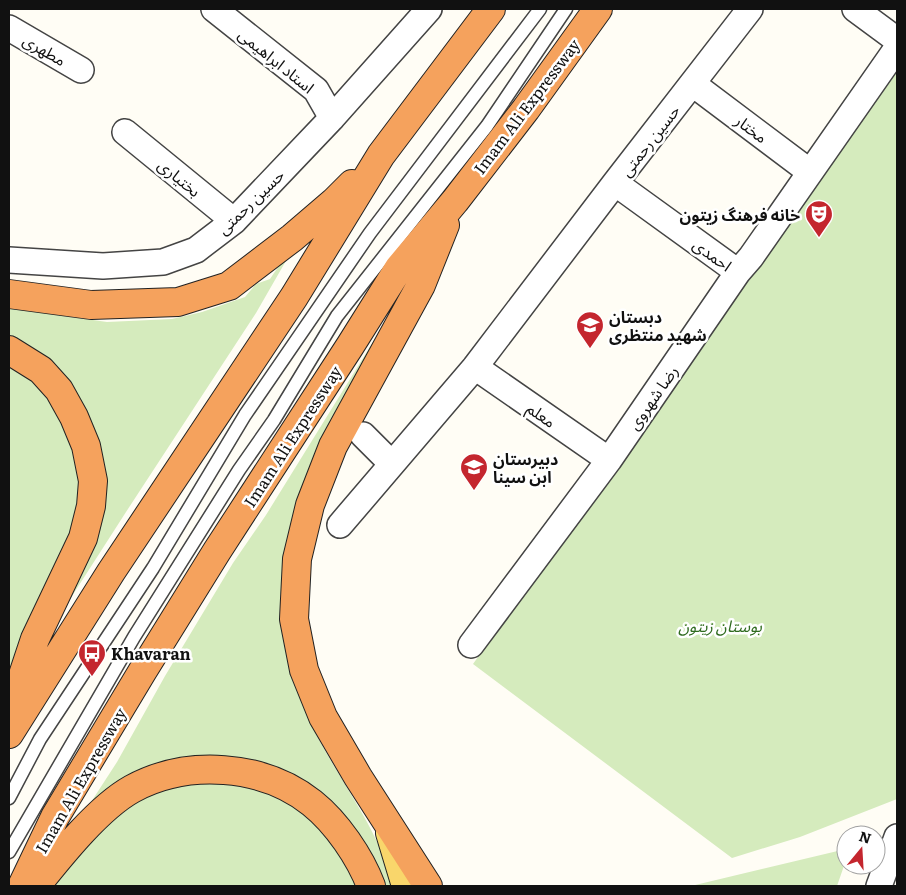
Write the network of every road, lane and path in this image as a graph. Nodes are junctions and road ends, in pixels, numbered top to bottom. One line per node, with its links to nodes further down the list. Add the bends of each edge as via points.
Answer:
1 (214, 9): 14 (street, استاد ابراهیمی, via 316,90)
2 (429, 9): 14 (street, حسین رحمتی)
3 (491, 9): 16 (highway)
4 (540, 9): 33 (lane, via 370,233 256,400 153,568 40,739)
5 (566, 9): 36 (lane, via 487,126 337,316 134,637)
6 (598, 9): 19 (highway, Imam Ali Expressway)
7 (750, 9): 13 (street, حسین رحمتی)
8 (855, 9): 10 (street)
9 (9, 28): 12 (street, مطهری)
10 (897, 40)
11 (897, 48): 17 (street, رضا شهروی)
12 (81, 70)
13 (693, 84): 17 (street, مختار); 18 (street, حسین رحمتی)
14 (332, 118): 20 (street, حسین رحمتی)
15 (125, 132): 20 (street, بختیاری)
16 (381, 155): 23 (highway, via 334,202 229,286 178,302 91,306); 32 (highway, via 294,297 110,572)
17 (810, 172): 22 (street, رضا شهروی)
18 (615, 183): 22 (street, احمدی); 25 (street, حسین رحمتی)
19 (455, 201): 34 (highway, via 421,285 333,446 310,504 297,559 294,619 304,670 323,717); 39 (highway, Imam Ali Expressway, via 399,268 217,551 55,817)
20 (234, 221): 21 (street, حسین رحمتی, via 196,250 163,262 104,266)
21 (9, 260)
22 (738, 272): 27 (street, رضا شهروی)
23 (9, 294)
24 (9, 350): 31 (highway, via 41,370 59,390 86,446 93,481 83,538 35,639)
25 (475, 367): 27 (street, معلم); 28 (street, حسین رحمتی)
26 (363, 435): 28 (street)
27 (608, 460): 30 (street, رضا شهروی)
28 (392, 464): 29 (street, حسین رحمتی)
29 (340, 525)
30 (471, 645)
31 (9, 717)
32 (9, 734)
33 (9, 798)
34 (387, 825): 42 (main road); 43 (highway)
35 (897, 836): 44 (street)
36 (9, 852)
37 (9, 874): 38 (highway)
38 (18, 886)
39 (22, 886)
40 (36, 886): 41 (highway, via 108,806 139,786 196,770 231,771 264,778 313,803 351,846)
41 (371, 886)
42 (406, 886)
43 (428, 886)
44 (879, 886)

